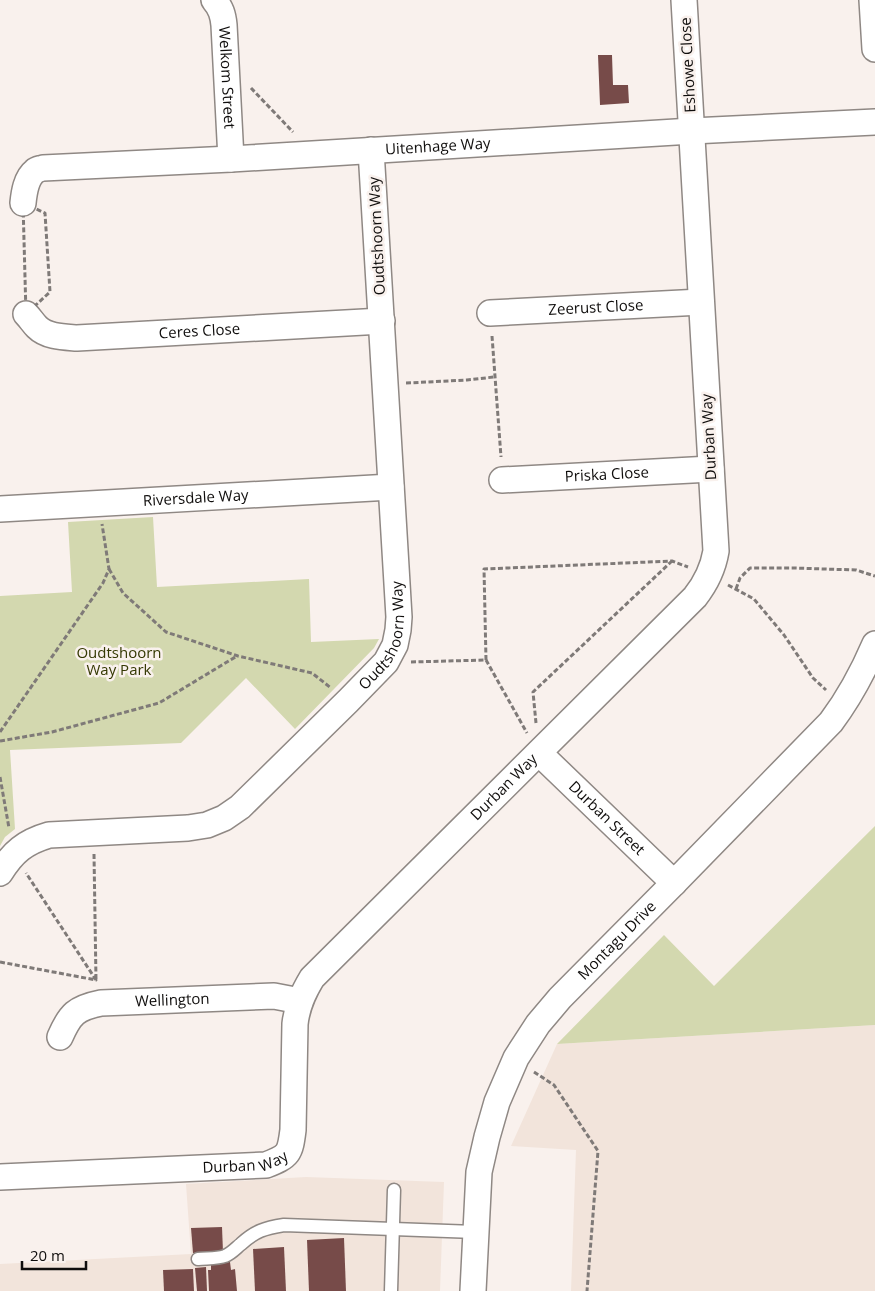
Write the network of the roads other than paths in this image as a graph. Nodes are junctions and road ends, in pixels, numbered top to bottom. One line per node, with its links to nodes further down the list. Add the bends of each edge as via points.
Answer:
1 (214, 0): 8 (street, Welkom Street, via 223,13)
2 (684, 0): 6 (street, Eshowe Close)
3 (872, 0): 4 (street)
4 (875, 49)
5 (875, 122): 6 (street, Uitenhage Way)
6 (692, 131): 7 (street, Uitenhage Way); 10 (street, Durban Way)
7 (371, 150): 8 (street, Uitenhage Way); 13 (street, Oudtshoorn Way)
8 (231, 159): 9 (street, Uitenhage Way, via 43,168 34,171 29,179)
9 (23, 203)
10 (702, 302): 11 (street, Zeerust Close); 14 (street, Durban Way)
11 (490, 313)
12 (26, 314): 13 (street, Ceres Close, via 37,328 46,333 77,338)
13 (382, 321): 16 (street, Oudtshoorn Way)
14 (711, 469): 15 (street, Priska Close); 19 (street, Durban Way, via 716,551 703,587)
15 (502, 480)
16 (391, 487): 17 (street, Riversdale Way); 20 (street, Oudtshoorn Way, via 399,617 395,645 386,662 240,807 207,825 188,828 49,835 32,840)
17 (0, 509)
18 (875, 644): 21 (street, Montagu Drive, via 844,705 831,722)
19 (539, 753): 21 (street, Durban Street); 22 (street, Durban Way, via 312,978)
20 (7, 863)
21 (674, 883): 27 (street, Montagu Drive, via 560,998 516,1058 497,1102 487,1137 479,1172)
22 (300, 1001): 23 (street, Wellington, via 274,996 99,992 73,1015); 24 (street, Durban Way, via 296,1024 293,1130 288,1152 281,1159 266,1165)
23 (60, 1037)
24 (0, 1177)
25 (394, 1190): 26 (lane)
26 (392, 1229): 27 (lane); 28 (lane, via 267,1227 229,1254); 29 (lane)
27 (475, 1232): 30 (street, Montagu Drive)
28 (198, 1259)
29 (391, 1291)
30 (472, 1291)

